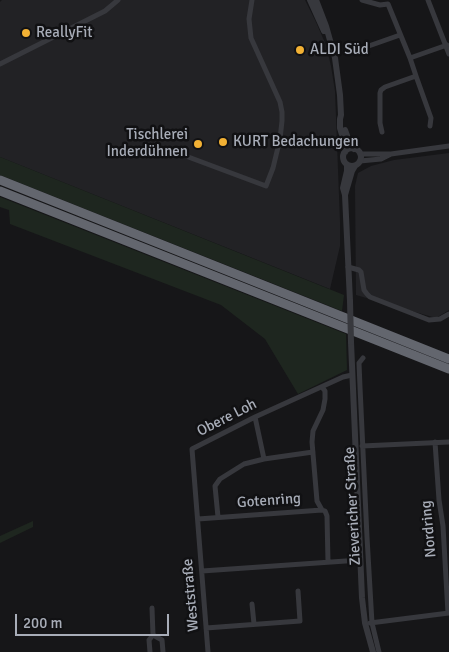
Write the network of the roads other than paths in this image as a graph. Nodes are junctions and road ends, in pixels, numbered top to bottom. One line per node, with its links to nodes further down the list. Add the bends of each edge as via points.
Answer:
1 (118, 0): 13 (street, via 105,10)
2 (252, 0): 19 (street, via 251,38 282,112 280,139 266,186 183,155)
3 (310, 0): 8 (street)
4 (316, 0): 8 (street)
5 (362, 0): 7 (street, via 388,4)
6 (428, 0): 9 (street)
7 (400, 35): 10 (street); 12 (street)
8 (330, 42): 15 (street, via 338,78)
9 (447, 45): 11 (street); 12 (street)
10 (356, 49)
11 (449, 54)
12 (410, 58): 14 (street)
13 (0, 64)
14 (416, 76): 16 (street, via 431,118); 17 (street, via 381,90)
15 (341, 115): 20 (street); 21 (street)
16 (430, 126)
17 (382, 132)
18 (449, 146): 22 (street, via 391,154 381,159)
19 (180, 149)
20 (354, 149): 21 (street); 22 (street)
21 (345, 152): 23 (street, via 343,159)
22 (358, 160): 23 (street); 26 (street)
23 (346, 165): 26 (street)
24 (0, 180): 30 (highway)
25 (0, 191): 31 (highway)
26 (345, 194): 27 (street, Zievericher Straße)
27 (348, 267): 28 (street, via 361,272 364,290 370,297 429,320); 32 (street, Zievericher Straße, bridge)
28 (449, 314)
29 (362, 358): 37 (street, Zievericher Straße, via 359,363)
30 (449, 359)
31 (449, 369)
32 (352, 375): 33 (street, Obere Loh); 45 (street, Zievericher Straße)
33 (322, 387): 34 (street, Obere Loh); 38 (street, via 325,399 313,431)
34 (254, 417): 39 (street); 42 (street, Obere Loh, via 192,449)
35 (435, 442): 36 (street); 37 (street); 43 (street, Nordring, via 439,500)
36 (449, 442)
37 (362, 446): 52 (street, Zievericher Straße)
38 (313, 452): 39 (street, Gotenring); 40 (street, via 317,501)
39 (264, 459): 41 (street, Gotenring, via 244,464 220,479 216,486)
40 (322, 510): 41 (street, Gotenring); 46 (street, via 326,516)
41 (218, 518): 42 (street, Gotenring)
42 (198, 519): 44 (street, Obere Loh)
43 (446, 526): 51 (street, Nordring)
44 (199, 536): 47 (street, Weststraße)
45 (360, 560): 46 (street); 52 (street, Zievericher Straße, via 362,598)
46 (328, 562): 47 (street)
47 (202, 571): 54 (street, Weststraße)
48 (298, 591): 53 (street, via 300,621)
49 (252, 604): 53 (street)
50 (152, 608): 55 (street)
51 (448, 613): 52 (street)
52 (368, 623): 59 (street, Zievericher Straße); 60 (street, Zievericher Straße)
53 (254, 624): 54 (street)
54 (206, 628): 58 (street, Weststraße)
55 (154, 635): 56 (street, via 149,640); 57 (street, via 162,640)
56 (150, 652)
57 (163, 652)
58 (208, 652)
59 (373, 652)
60 (378, 652)

